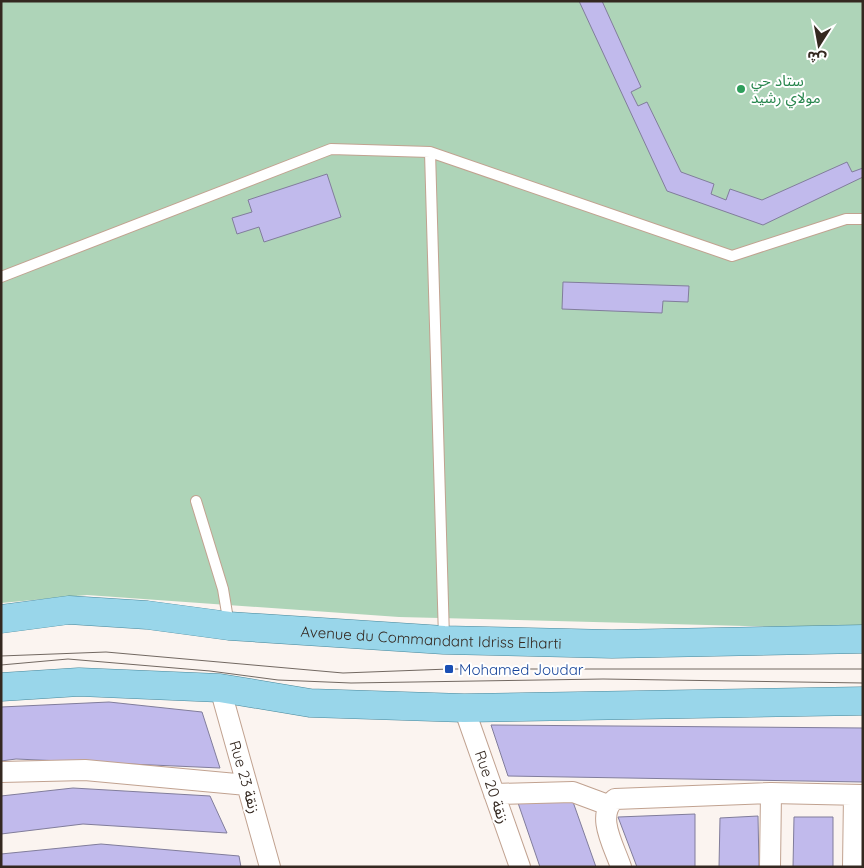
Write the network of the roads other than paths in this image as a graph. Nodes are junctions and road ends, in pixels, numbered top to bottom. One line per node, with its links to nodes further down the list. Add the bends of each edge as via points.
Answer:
1 (430, 152): 3 (lane, via 732,256); 5 (lane, via 331,149); 10 (lane)
2 (863, 212): 3 (lane)
3 (846, 219): 4 (lane)
4 (863, 219)
5 (1, 278)
6 (196, 501): 8 (lane, via 223,589)
7 (1, 620): 8 (main road, Avenue du Commandant Idriss Elharti, via 69,610 147,615)
8 (229, 626): 10 (main road, Avenue du Commandant Idriss Elharti)
9 (863, 639): 10 (main road, Avenue du Commandant Idriss Elharti, via 612,644)
10 (444, 640)
11 (1, 687): 12 (main road, via 79,682)
12 (220, 688): 14 (main road, via 310,702); 16 (street, Rue 23 زنقة)
13 (863, 701): 14 (main road)
14 (464, 708): 18 (street, Rue 20 زنقة)
15 (1, 772): 16 (street, via 84,770)
16 (247, 785): 21 (street, Rue 23 زنقة)
17 (771, 793): 19 (street); 20 (street, via 615,799); 24 (street)
18 (494, 794): 20 (street, via 573,792); 22 (street, Rue 20 زنقة)
19 (858, 795): 25 (street)
20 (608, 805): 23 (street, via 604,817)
21 (270, 867)
22 (520, 867)
23 (621, 867)
24 (770, 867)
25 (853, 867)

